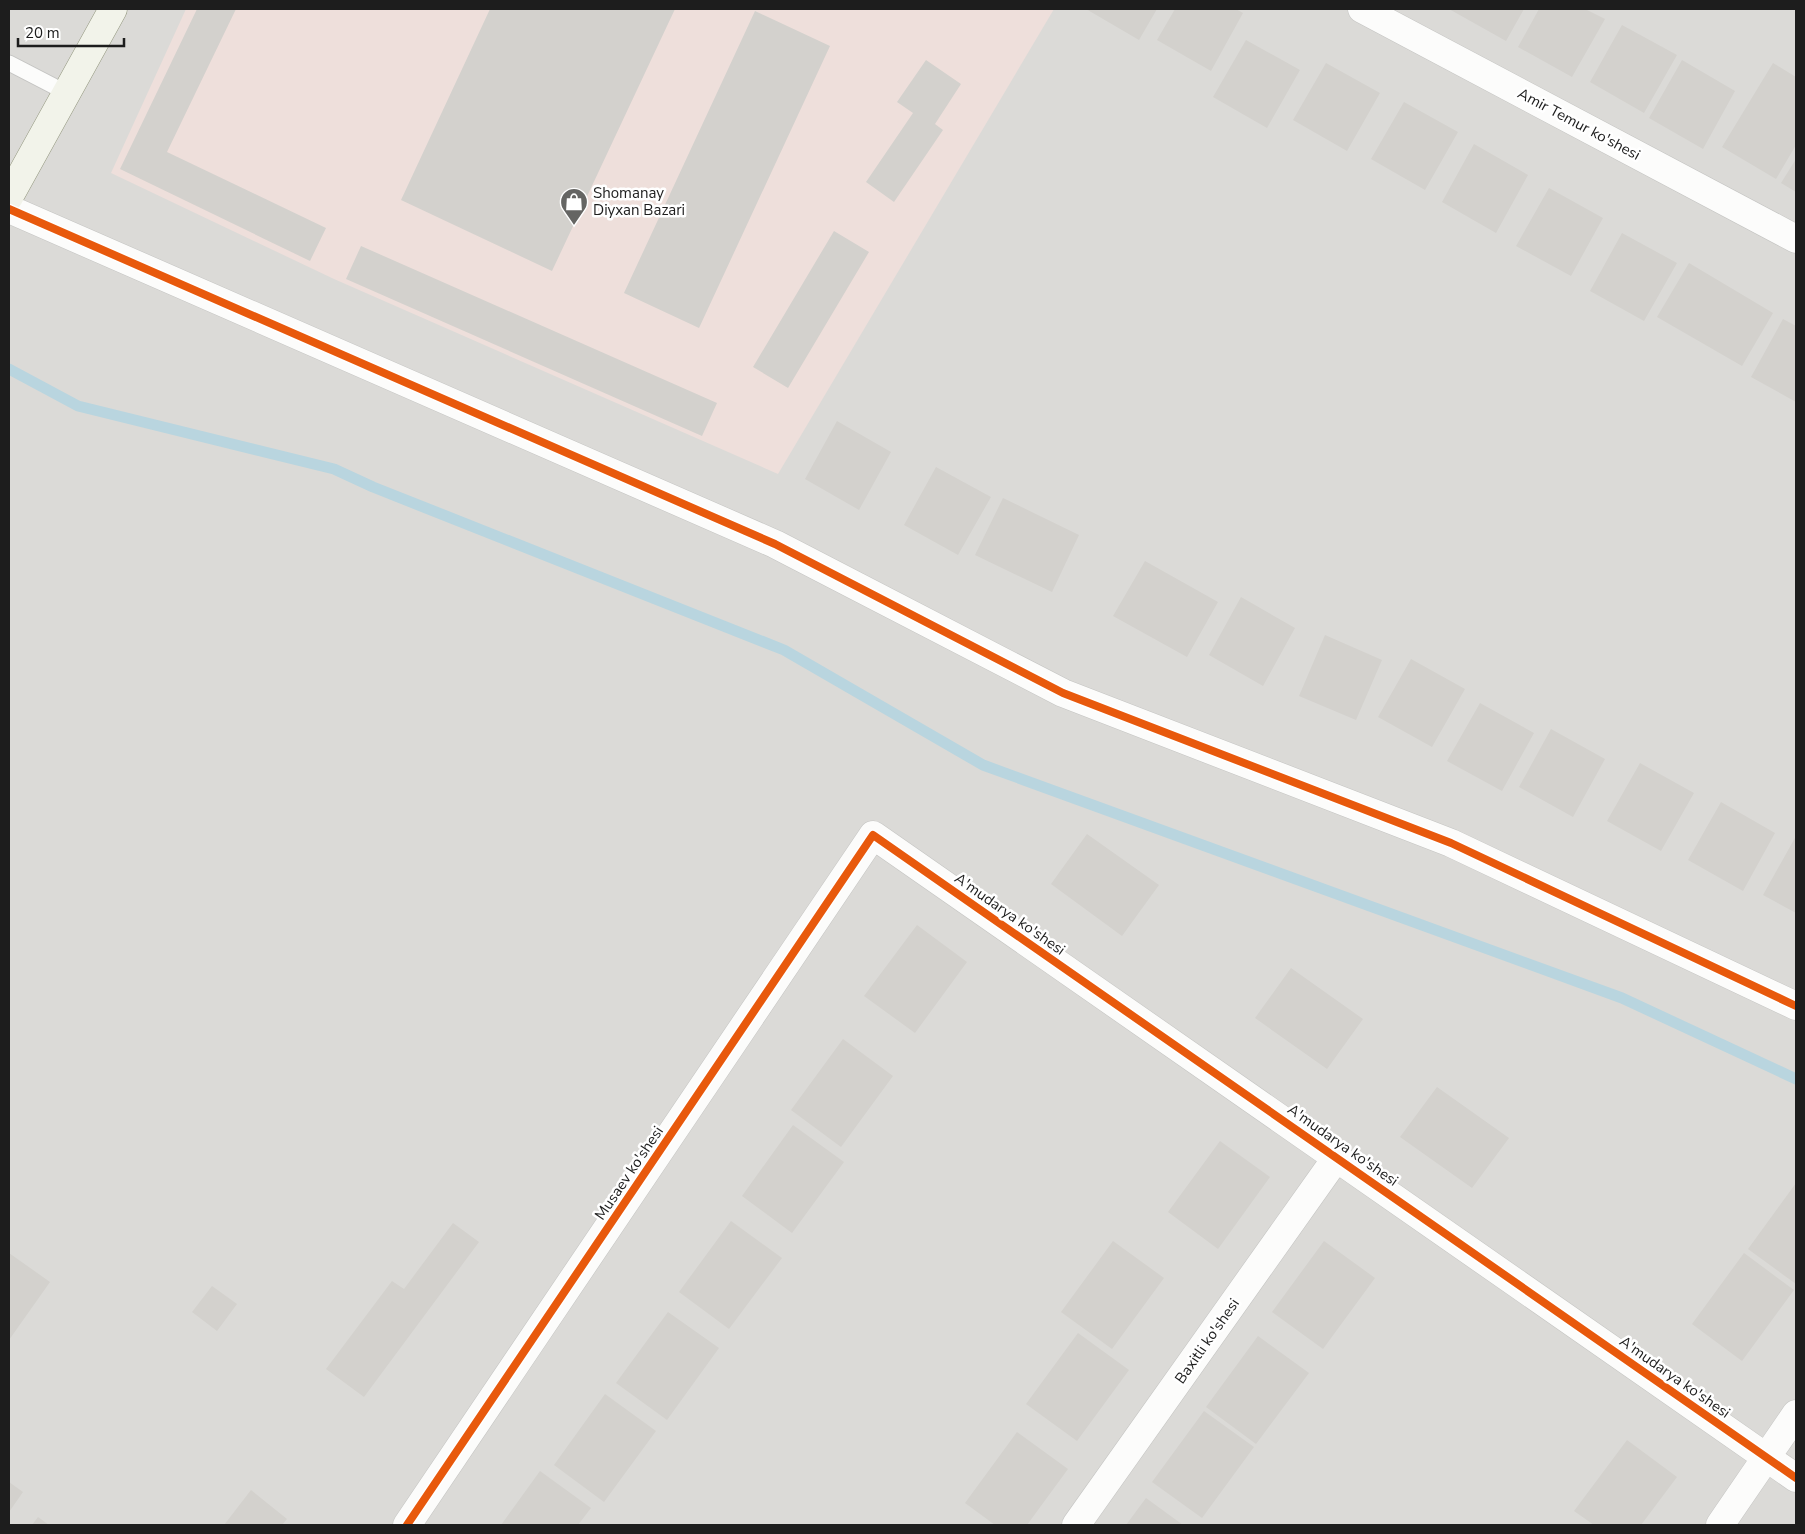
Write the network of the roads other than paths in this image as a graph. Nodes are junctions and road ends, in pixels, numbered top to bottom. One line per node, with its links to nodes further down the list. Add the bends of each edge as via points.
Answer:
1 (113, 9): 4 (main road)
2 (1362, 9): 7 (street, Amir Temur ko'shesi)
3 (9, 63): 4 (lane)
4 (67, 93): 5 (main road)
5 (9, 197)
6 (9, 209): 9 (street, via 775,544 1062,693 1450,843)
7 (1796, 239)
8 (873, 835): 10 (street, A'mudarya ko'shesi); 14 (street, Musaev ko'shesi)
9 (1796, 1006)
10 (1337, 1157): 12 (street, A'mudarya ko'shesi); 15 (street, Baxitli ko'shesi)
11 (1796, 1414): 12 (street)
12 (1767, 1458): 13 (street, A'mudarya ko'shesi); 16 (street)
13 (1796, 1478)
14 (407, 1525)
15 (1076, 1525)
16 (1720, 1525)

